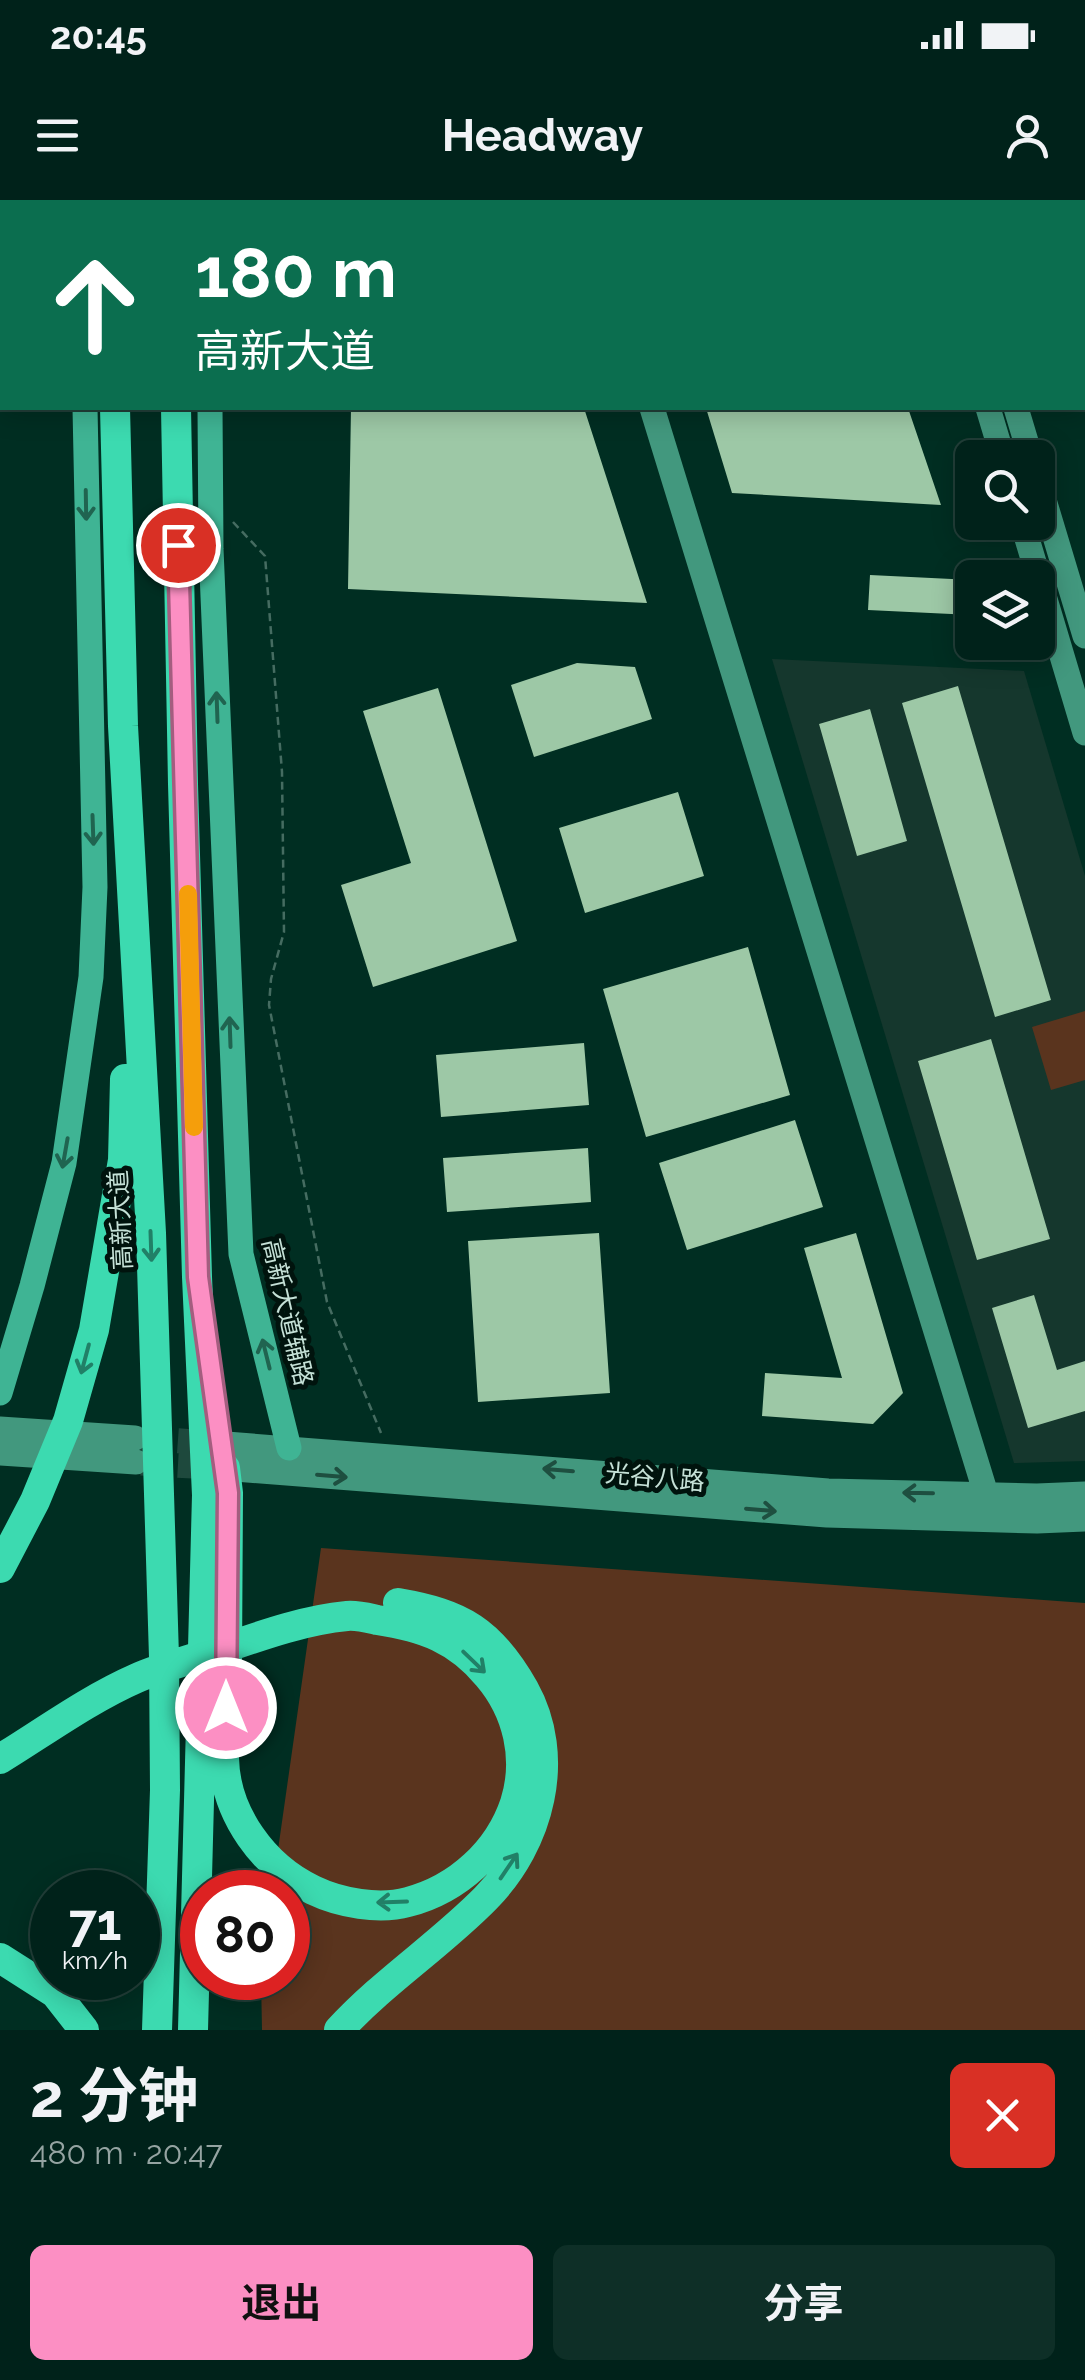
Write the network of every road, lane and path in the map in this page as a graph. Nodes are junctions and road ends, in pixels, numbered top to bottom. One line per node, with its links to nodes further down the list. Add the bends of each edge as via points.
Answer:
1 (85, 410): 20 (main road, one-way to 20, via 91,976 64,1164)
2 (115, 410): 16 (highway, 高新大道)
3 (176, 410): 15 (highway)
4 (210, 410): 10 (main road, 高新大道辅路)
5 (653, 410): 28 (street)
6 (989, 410): 8 (street)
7 (1017, 410): 9 (street)
8 (998, 440)
9 (1026, 440)
10 (211, 499): 13 (main road, 高新大道辅路); 25 (path, via 264,556 282,772 284,932 269,1005 328,1302)
11 (1055, 536): 14 (street)
12 (1027, 540): 17 (street)
13 (212, 549): 15 (main road); 23 (main road, 高新大道辅路, one-way to 13, via 241,1254)
14 (1085, 636)
15 (182, 681): 19 (highway)
16 (123, 726): 18 (highway, 高新大道); 30 (highway, one-way to 30, via 123,1160 94,1330 68,1421)
17 (1085, 733)
18 (144, 1098): 19 (highway); 35 (highway, 高新大道, one-way to 35, via 165,1790)
19 (194, 1098): 26 (highway, via 198,1277)
20 (0, 1393)
21 (0, 1429): 24 (street, via 135,1450)
22 (226, 1444): 23 (street, 光谷八路)
23 (289, 1448): 25 (street, 光谷八路)
24 (0, 1453)
25 (390, 1456): 28 (street, 光谷八路, one-way to 25)
26 (223, 1486): 28 (street, 光谷八路, one-way to 28, via 827,1516); 32 (highway, one-way to 26, via 136,1678 262,1635 350,1616 420,1626 471,1655 502,1693 516,1726 522,1766 497,1842 468,1872 405,1903 336,1901 298,1883 250,1838 227,1778 226,1708); 36 (highway, via 198,1772)
27 (1085, 1494): 28 (street, 光谷八路)
28 (990, 1507): 29 (street, 光谷八路)
29 (1085, 1519)
30 (0, 1568)
31 (0, 1741): 37 (highway, one-way to 31, via 488,1896 525,1843 542,1796 544,1744 533,1705 488,1640 455,1616 420,1607 375,1599 326,1602 269,1615 125,1668)
32 (0, 1760)
33 (0, 1958): 34 (highway, via 55,1993)
34 (84, 2030)
35 (157, 2030)
36 (193, 2030)
37 (339, 2030)

